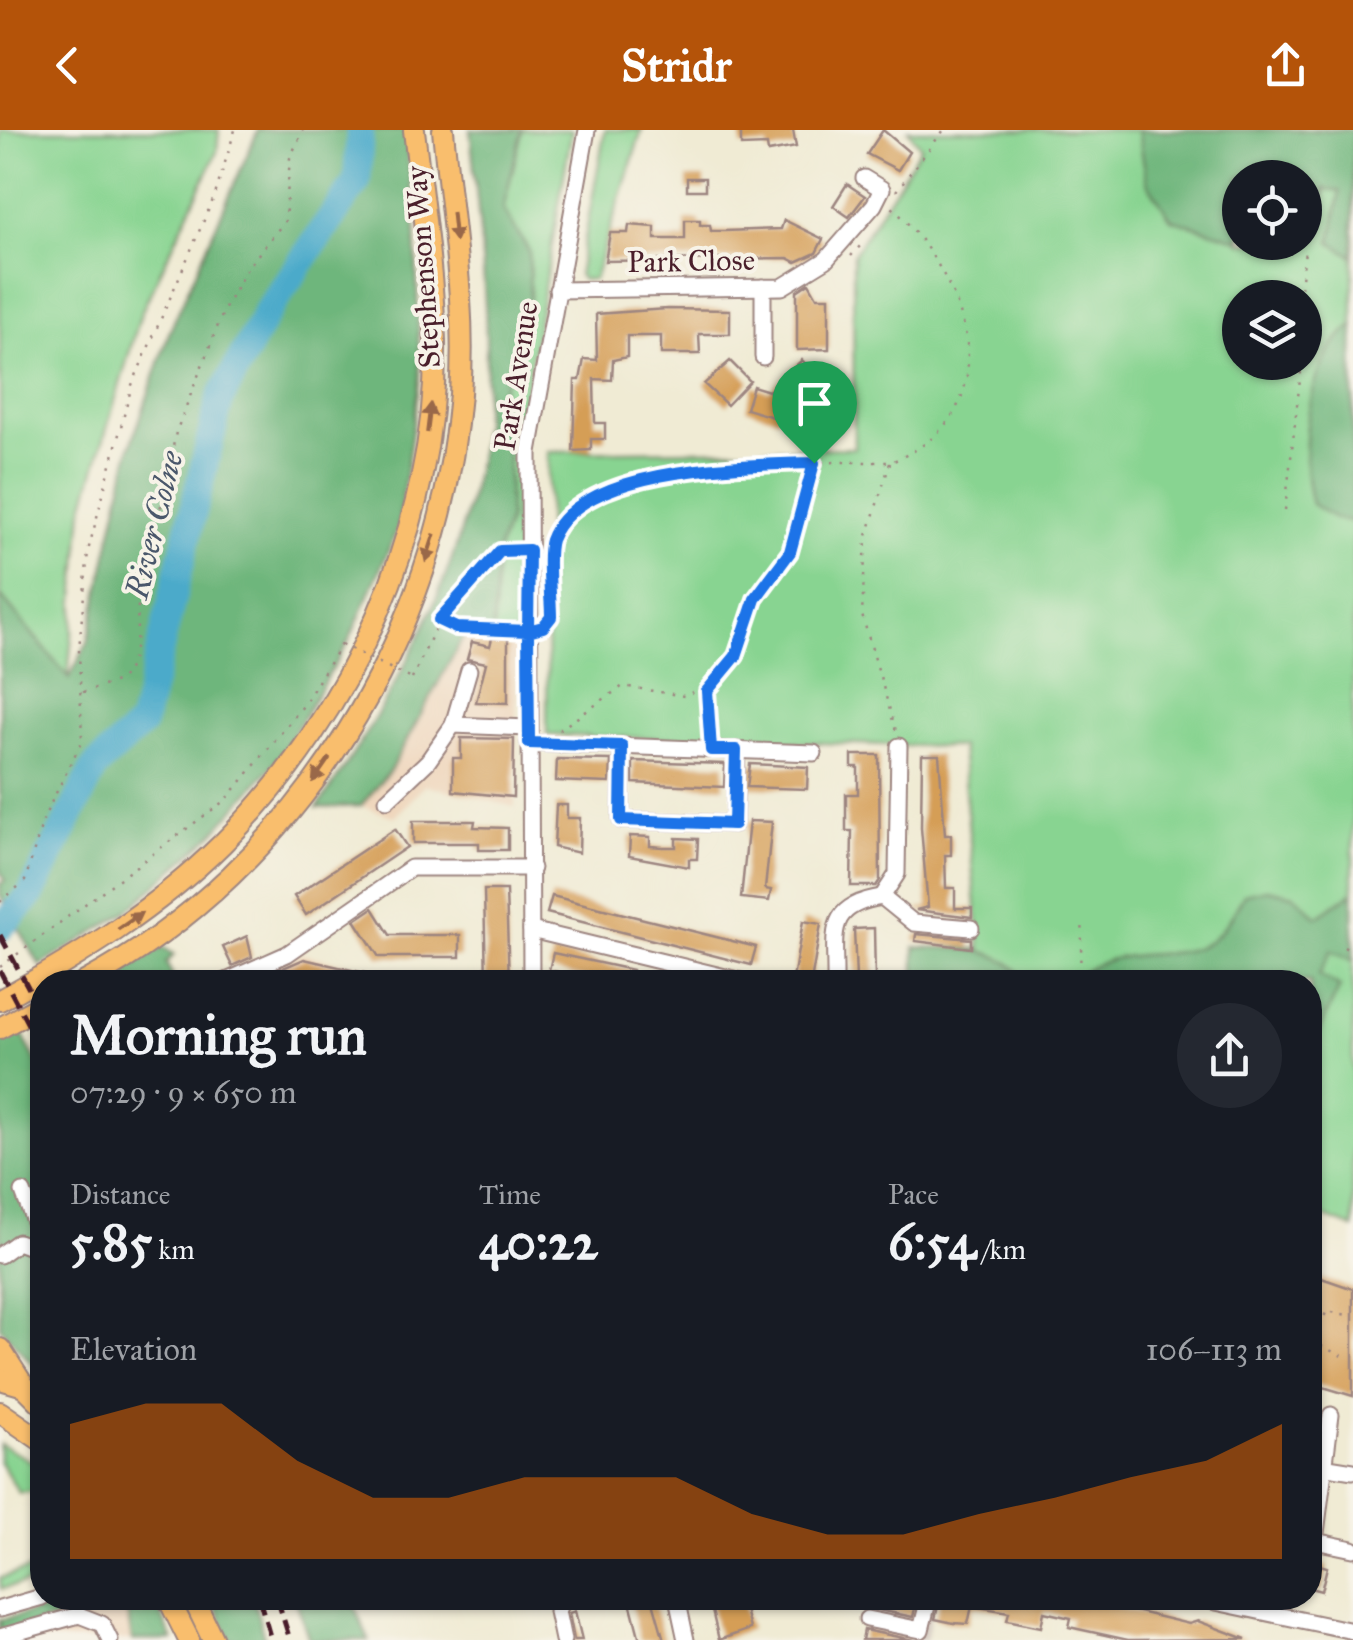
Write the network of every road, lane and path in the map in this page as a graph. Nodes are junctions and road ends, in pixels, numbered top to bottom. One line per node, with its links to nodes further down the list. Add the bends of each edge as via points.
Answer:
1 (236, 130): 20 (path, via 215,195 132,385 88,551)
2 (303, 130): 20 (path, via 290,158 285,221 224,310 176,432 153,544 140,566 130,666 120,681)
3 (414, 130): 39 (main road, Stephenson Way, one-way to 3, via 131,921 222,844 308,741 363,645 408,524 433,382)
4 (443, 130): 40 (main road, Stephenson Way, one-way to 40, via 458,279 460,391 436,531 410,609 349,729 290,812 214,891)
5 (587, 130): 9 (street, Park Avenue)
6 (944, 130): 12 (path, via 888,203 936,256 965,319 969,344 962,390 947,428)
7 (864, 178): 8 (street, Park Close, via 882,189 826,260 782,287)
8 (763, 287): 9 (street, Park Close); 10 (street)
9 (557, 290): 15 (street, Park Avenue, via 532,424)
10 (764, 356)
11 (1300, 380): 14 (path)
12 (891, 462): 13 (path); 25 (path, via 866,539 862,615)
13 (814, 463): 17 (path, via 696,467 586,503 552,538 551,617); 19 (path, via 790,552 755,599 736,656)
14 (1285, 510)
15 (529, 550): 16 (path, via 500,551); 17 (street, Park Avenue)
16 (439, 620): 17 (path, via 456,628); 38 (path, bridge, via 412,679 341,644 302,706 227,799)
17 (528, 631): 22 (street, Park Avenue)
18 (469, 670): 21 (street)
19 (712, 682): 23 (path, via 684,696 623,686 562,725); 26 (path, via 706,704)
20 (81, 692): 32 (path, via 82,742 44,818 25,881)
21 (453, 725): 22 (street); 29 (street, via 428,761)
22 (529, 736): 23 (street); 30 (street, Park Avenue)
23 (550, 744): 24 (street)
24 (622, 746): 26 (street); 27 (street, via 621,820 734,824)
25 (899, 746): 31 (street, via 897,874)
26 (711, 750): 27 (street)
27 (736, 750): 28 (street)
28 (814, 754)
29 (387, 800)
30 (532, 868): 35 (street, Park Avenue); 41 (street, via 411,868 286,954)
31 (882, 897): 34 (street, via 914,924); 44 (street, via 851,904 840,916)
32 (0, 902)
33 (1084, 920): 45 (path)
34 (970, 928)
35 (531, 930): 42 (street, Park Avenue); 43 (street)
36 (1344, 948): 37 (path)
37 (1353, 953)
38 (0, 966)
39 (50, 970)
40 (103, 970)
41 (251, 970)
42 (532, 970)
43 (667, 970)
44 (836, 970)
45 (1080, 970)
46 (30, 982): 47 (main road, Stephenson Way, one-way to 46)
47 (0, 1000)
48 (30, 1012): 49 (main road)
49 (0, 1028)
50 (23, 1192): 51 (street)
51 (30, 1210)
52 (30, 1246): 53 (street, via 18,1242)
53 (0, 1255)
54 (1353, 1316): 55 (path, via 1327,1311)
55 (1322, 1321)
56 (1322, 1346): 58 (path)
57 (0, 1349): 60 (main road)
58 (1342, 1356)
59 (0, 1379): 60 (main road)
60 (24, 1386): 61 (main road)
61 (30, 1392)
62 (0, 1412): 65 (main road)
63 (1331, 1415): 67 (street)
64 (0, 1429): 66 (main road)
65 (30, 1432)
66 (30, 1435)
67 (1322, 1450)
68 (1322, 1466): 69 (street)
69 (1353, 1471)
70 (1322, 1542): 71 (street)
71 (1353, 1549)
72 (30, 1600): 73 (street)
73 (0, 1609)
74 (174, 1610): 83 (main road)
75 (199, 1610): 82 (main road)
76 (558, 1610): 86 (street)
77 (680, 1610): 87 (street)
78 (925, 1610): 80 (street, via 921,1630)
79 (1254, 1610): 81 (street)
80 (867, 1619)
81 (1353, 1631)
82 (210, 1633)
83 (188, 1636)
84 (0, 1637): 85 (street, via 80,1615 102,1624)
85 (110, 1640)
86 (563, 1640)
87 (686, 1640)

